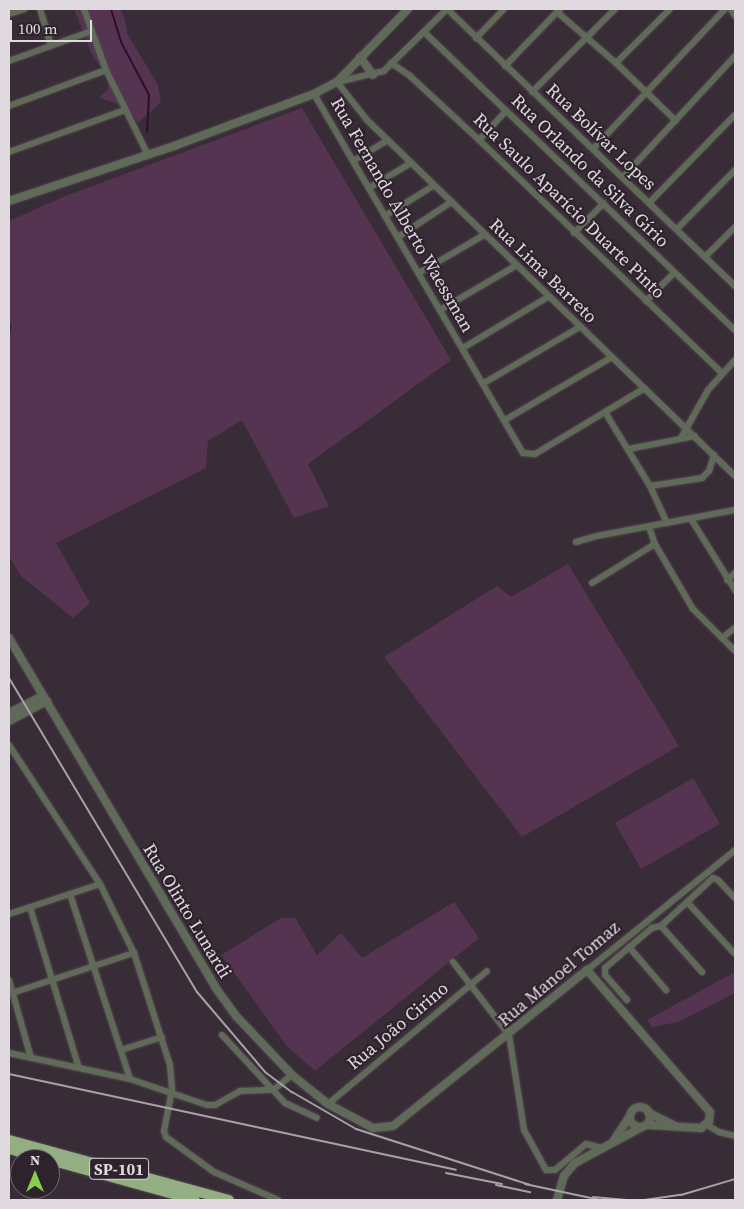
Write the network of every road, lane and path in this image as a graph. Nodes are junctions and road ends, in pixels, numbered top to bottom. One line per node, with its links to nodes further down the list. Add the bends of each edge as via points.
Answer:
1 (24, 9): 12 (street)
2 (40, 9): 18 (street)
3 (84, 9): 14 (street)
4 (408, 9): 20 (street)
5 (447, 9): 15 (street); 17 (street, Rua Bolívar Lopes)
6 (504, 9): 17 (street)
7 (615, 9): 16 (street)
8 (670, 9): 23 (street)
9 (725, 9): 29 (street)
10 (731, 9): 13 (street)
11 (558, 10): 16 (street); 24 (street)
12 (9, 14)
13 (735, 16)
14 (92, 31): 18 (street); 25 (street)
15 (424, 32): 22 (street); 33 (street, Rua Orlando da Silva Gírio)
16 (588, 37): 23 (street); 28 (street)
17 (476, 38): 24 (street, Rua Bolívar Lopes)
18 (52, 45): 21 (street)
19 (735, 56): 35 (street)
20 (360, 57): 26 (street); 27 (street)
21 (9, 61)
22 (392, 63): 26 (street); 37 (street, Rua Saulo Aparício Duarte Pinto)
23 (616, 63): 29 (street)
24 (505, 66): 28 (street, Rua Bolívar Lopes)
25 (106, 70): 31 (street); 32 (street)
26 (374, 75): 27 (street)
27 (337, 82): 30 (street); 36 (street, Rua Lima Barreto, via 367,120)
28 (532, 92): 38 (street, Rua Bolívar Lopes)
29 (646, 93): 35 (street); 38 (street)
30 (314, 94): 40 (street, Rua Fernando Alberto Waessman); 41 (street, Rua Fernando Alberto Waessman)
31 (9, 106)
32 (125, 110): 39 (street); 40 (street)
33 (506, 111): 37 (street); 49 (street, Rua Orlando da Silva Gírio)
34 (735, 115): 50 (street)
35 (676, 121): 44 (street)
36 (388, 140): 41 (street); 42 (street, Rua Lima Barreto)
37 (479, 140): 54 (street, Rua Saulo Aparício Duarte Pinto)
38 (593, 149): 44 (street, Rua Bolívar Lopes)
39 (9, 152)
40 (147, 153): 47 (street, Rua Fernando Alberto Waessman)
41 (353, 161): 46 (street, Rua Fernando Alberto Waessman)
42 (411, 162): 45 (street, Rua Lima Barreto); 46 (street)
43 (735, 170): 53 (street)
44 (623, 178): 50 (street, Rua Bolívar Lopes)
45 (433, 186): 48 (street, Rua Lima Barreto); 51 (street)
46 (369, 188): 51 (street, Rua Fernando Alberto Waessman)
47 (9, 201)
48 (450, 202): 55 (street, Rua Lima Barreto); 56 (street)
49 (604, 203): 54 (street); 59 (street, Rua Orlando da Silva Gírio)
50 (649, 203): 53 (street, Rua Bolívar Lopes)
51 (385, 216): 56 (street, Rua Fernando Alberto Waessman)
52 (735, 227): 57 (street)
53 (677, 229): 57 (street, Rua Bolívar Lopes)
54 (574, 233): 63 (street, Rua Saulo Aparício Duarte Pinto)
55 (484, 235): 58 (street, Rua Lima Barreto); 60 (street)
56 (398, 237): 60 (street, Rua Fernando Alberto Waessman)
57 (705, 258): 61 (street, Rua Bolívar Lopes)
58 (516, 265): 62 (street, Rua Lima Barreto); 64 (street)
59 (674, 272): 63 (street); 66 (street, Rua Orlando da Silva Gírio)
60 (419, 273): 64 (street, Rua Fernando Alberto Waessman)
61 (735, 286)
62 (548, 297): 65 (street, Rua Lima Barreto); 67 (street)
63 (646, 301): 70 (street, Rua Saulo Aparício Duarte Pinto)
64 (440, 310): 67 (street, Rua Fernando Alberto Waessman)
65 (580, 327): 68 (street, Rua Lima Barreto); 71 (street)
66 (735, 330)
67 (463, 348): 71 (street, Rua Fernando Alberto Waessman)
68 (612, 358): 72 (street, Rua Lima Barreto); 74 (street)
69 (735, 360): 70 (street)
70 (722, 374): 75 (street, via 708,390)
71 (484, 384): 74 (street, Rua Fernando Alberto Waessman)
72 (645, 388): 73 (street); 75 (street, Rua Lima Barreto)
73 (605, 412): 74 (street, Rua Fernando Alberto Waessman, via 535,454 523,453); 78 (street)
74 (505, 420)
75 (688, 428): 76 (street, Rua Lima Barreto); 77 (street)
76 (695, 436): 77 (street); 79 (street, Rua Lima Barreto)
77 (681, 438): 78 (street)
78 (629, 449): 83 (street)
79 (714, 454): 80 (street, Rua Lima Barreto); 81 (street)
80 (719, 460): 81 (street); 82 (street, Rua Lima Barreto)
81 (713, 464): 83 (street, via 702,478)
82 (735, 476)
83 (650, 486): 86 (street)
84 (735, 510): 85 (street)
85 (691, 519): 86 (street); 91 (street)
86 (667, 523): 87 (street)
87 (649, 527): 88 (street); 89 (street)
88 (576, 542)
89 (655, 544): 92 (street); 96 (street, via 693,609)
90 (735, 573): 91 (street)
91 (727, 580): 93 (street)
92 (592, 583)
93 (735, 590)
94 (735, 628): 96 (street)
95 (9, 638): 98 (street, Rua Olinto Lunardi)
96 (722, 638): 97 (street)
97 (735, 651)
98 (45, 698): 99 (street); 100 (street); 133 (street, Rua Olinto Lunardi, via 215,987 237,1017)
99 (9, 713)
100 (9, 721)
101 (9, 745): 103 (street)
102 (735, 850): 108 (street, Rua Manoel Tomaz)
103 (100, 884): 104 (street); 113 (street)
104 (70, 894): 107 (street); 116 (street)
105 (735, 898): 106 (street, via 712,878 692,895)
106 (688, 903): 110 (street); 114 (street)
107 (30, 907): 109 (street); 121 (street)
108 (660, 910): 110 (street); 117 (street, Rua Manoel Tomaz)
109 (9, 914)
110 (668, 920): 111 (street)
111 (661, 926): 112 (street, via 652,928); 119 (street)
112 (629, 947): 123 (street); 125 (street, via 604,971)
113 (134, 953): 116 (street); 128 (street)
114 (734, 953)
115 (453, 962): 122 (street)
116 (92, 965): 121 (street); 129 (street)
117 (587, 970): 127 (street, Rua Manoel Tomaz); 142 (street, via 706,1105 710,1117)
118 (487, 971): 122 (street, Rua João Cirino)
119 (702, 972)
120 (9, 980): 124 (street)
121 (52, 980): 124 (street); 132 (street)
122 (471, 985): 127 (street); 137 (street, Rua João Cirino)
123 (666, 990)
124 (11, 993): 131 (street)
125 (627, 1000)
126 (222, 1035): 136 (street)
127 (509, 1035): 141 (street, Rua Manoel Tomaz); 148 (street, via 526,1138 550,1172 580,1146 593,1143)
128 (162, 1037): 129 (street); 135 (street, via 170,1065)
129 (121, 1050): 134 (street)
130 (9, 1053): 131 (street)
131 (31, 1058): 132 (street)
132 (79, 1068): 134 (street)
133 (292, 1075): 136 (street); 137 (street, Rua Olinto Lunardi)
134 (130, 1079): 135 (street)
135 (172, 1090): 136 (street, via 180,1097 215,1106 240,1091); 152 (street, via 164,1131 172,1143 214,1172)
136 (273, 1090): 140 (street, via 285,1103)
137 (328, 1104): 141 (street, Rua Olinto Lunardi, via 373,1128 393,1126)
138 (649, 1113): 139 (street, via 639,1107); 143 (street); 144 (street)
139 (630, 1116): 143 (street, via 635,1126); 147 (street)
140 (317, 1118)
141 (402, 1121)
142 (707, 1124): 144 (street, via 701,1128); 145 (street, via 719,1132)
143 (644, 1126): 144 (street); 147 (street)
144 (681, 1127)
145 (735, 1136)
146 (9, 1140): 151 (highway, SP-101)
147 (612, 1143): 148 (street)
148 (602, 1148): 153 (street, via 568,1170)
149 (60, 1163): 150 (highway, SP-101)
150 (191, 1200)
151 (229, 1200)
152 (278, 1200)
153 (557, 1200)

